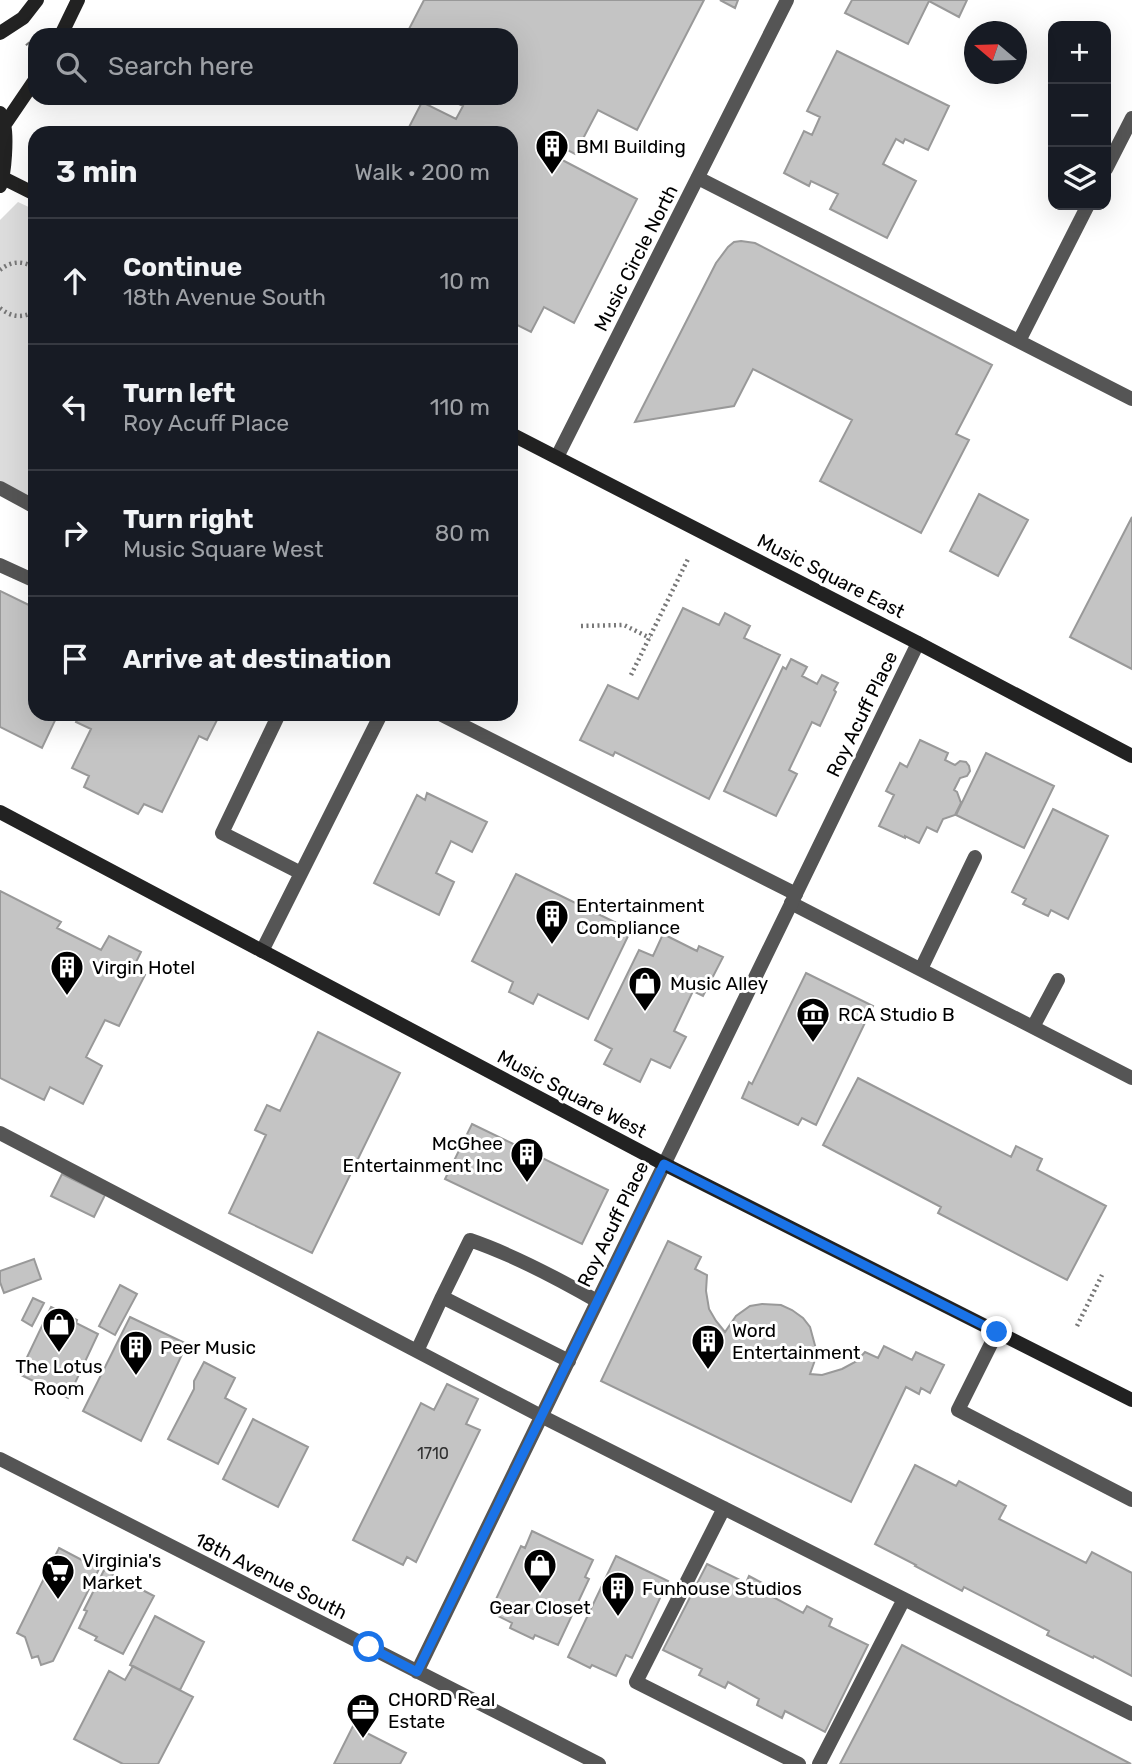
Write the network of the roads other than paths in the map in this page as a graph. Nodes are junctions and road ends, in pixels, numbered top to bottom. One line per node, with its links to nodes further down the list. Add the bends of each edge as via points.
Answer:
1 (37, 0): 5 (main road, via 23,18)
2 (78, 0): 4 (main road)
3 (787, 0): 10 (street, Music Circle North)
4 (64, 28)
5 (0, 33)
6 (28, 88): 7 (main road)
7 (2, 118): 11 (main road)
8 (1132, 118): 9 (street)
9 (1111, 159)
10 (698, 178): 14 (street); 17 (street, Music Circle North)
11 (2, 182): 12 (main road)
12 (28, 191)
13 (1085, 210): 14 (street)
14 (1019, 341): 15 (street)
15 (1132, 399)
16 (518, 437): 17 (main road, Music Square East)
17 (558, 457): 22 (main road, Music Square East)
18 (0, 488): 19 (street)
19 (28, 503)
20 (0, 565): 21 (street)
21 (28, 578)
22 (918, 643): 26 (main road, Music Square East); 30 (street, Roy Acuff Place)
23 (276, 721): 29 (street, via 222,833)
24 (377, 721): 29 (street)
25 (453, 721): 30 (street)
26 (1132, 756)
27 (0, 812): 31 (main road, Music Square West)
28 (975, 857): 32 (street)
29 (301, 873): 31 (street)
30 (794, 898): 32 (street); 37 (street, Roy Acuff Place)
31 (261, 951): 37 (main road, Music Square West)
32 (921, 969): 34 (street)
33 (1058, 980): 34 (street)
34 (1033, 1027): 35 (street)
35 (1132, 1078)
36 (0, 1133): 41 (street)
37 (664, 1164): 39 (street, Roy Acuff Place); 40 (main road, Music Square West)
38 (442, 1297): 39 (street, via 470,1240); 41 (street); 42 (street)
39 (597, 1301): 42 (street, Roy Acuff Place)
40 (997, 1332): 43 (main road, Music Square West); 46 (street, via 958,1409)
41 (417, 1351): 44 (street)
42 (569, 1360): 44 (street, Roy Acuff Place)
43 (1132, 1400)
44 (541, 1416): 47 (street); 49 (street, Roy Acuff Place)
45 (0, 1459): 49 (street, 18th Avenue South)
46 (1132, 1500)
47 (724, 1508): 48 (street); 52 (street, via 636,1682)
48 (904, 1599): 50 (street); 53 (street)
49 (417, 1672): 51 (street, 18th Avenue South)
50 (1132, 1714)
51 (599, 1764)
52 (799, 1764)
53 (819, 1764)

